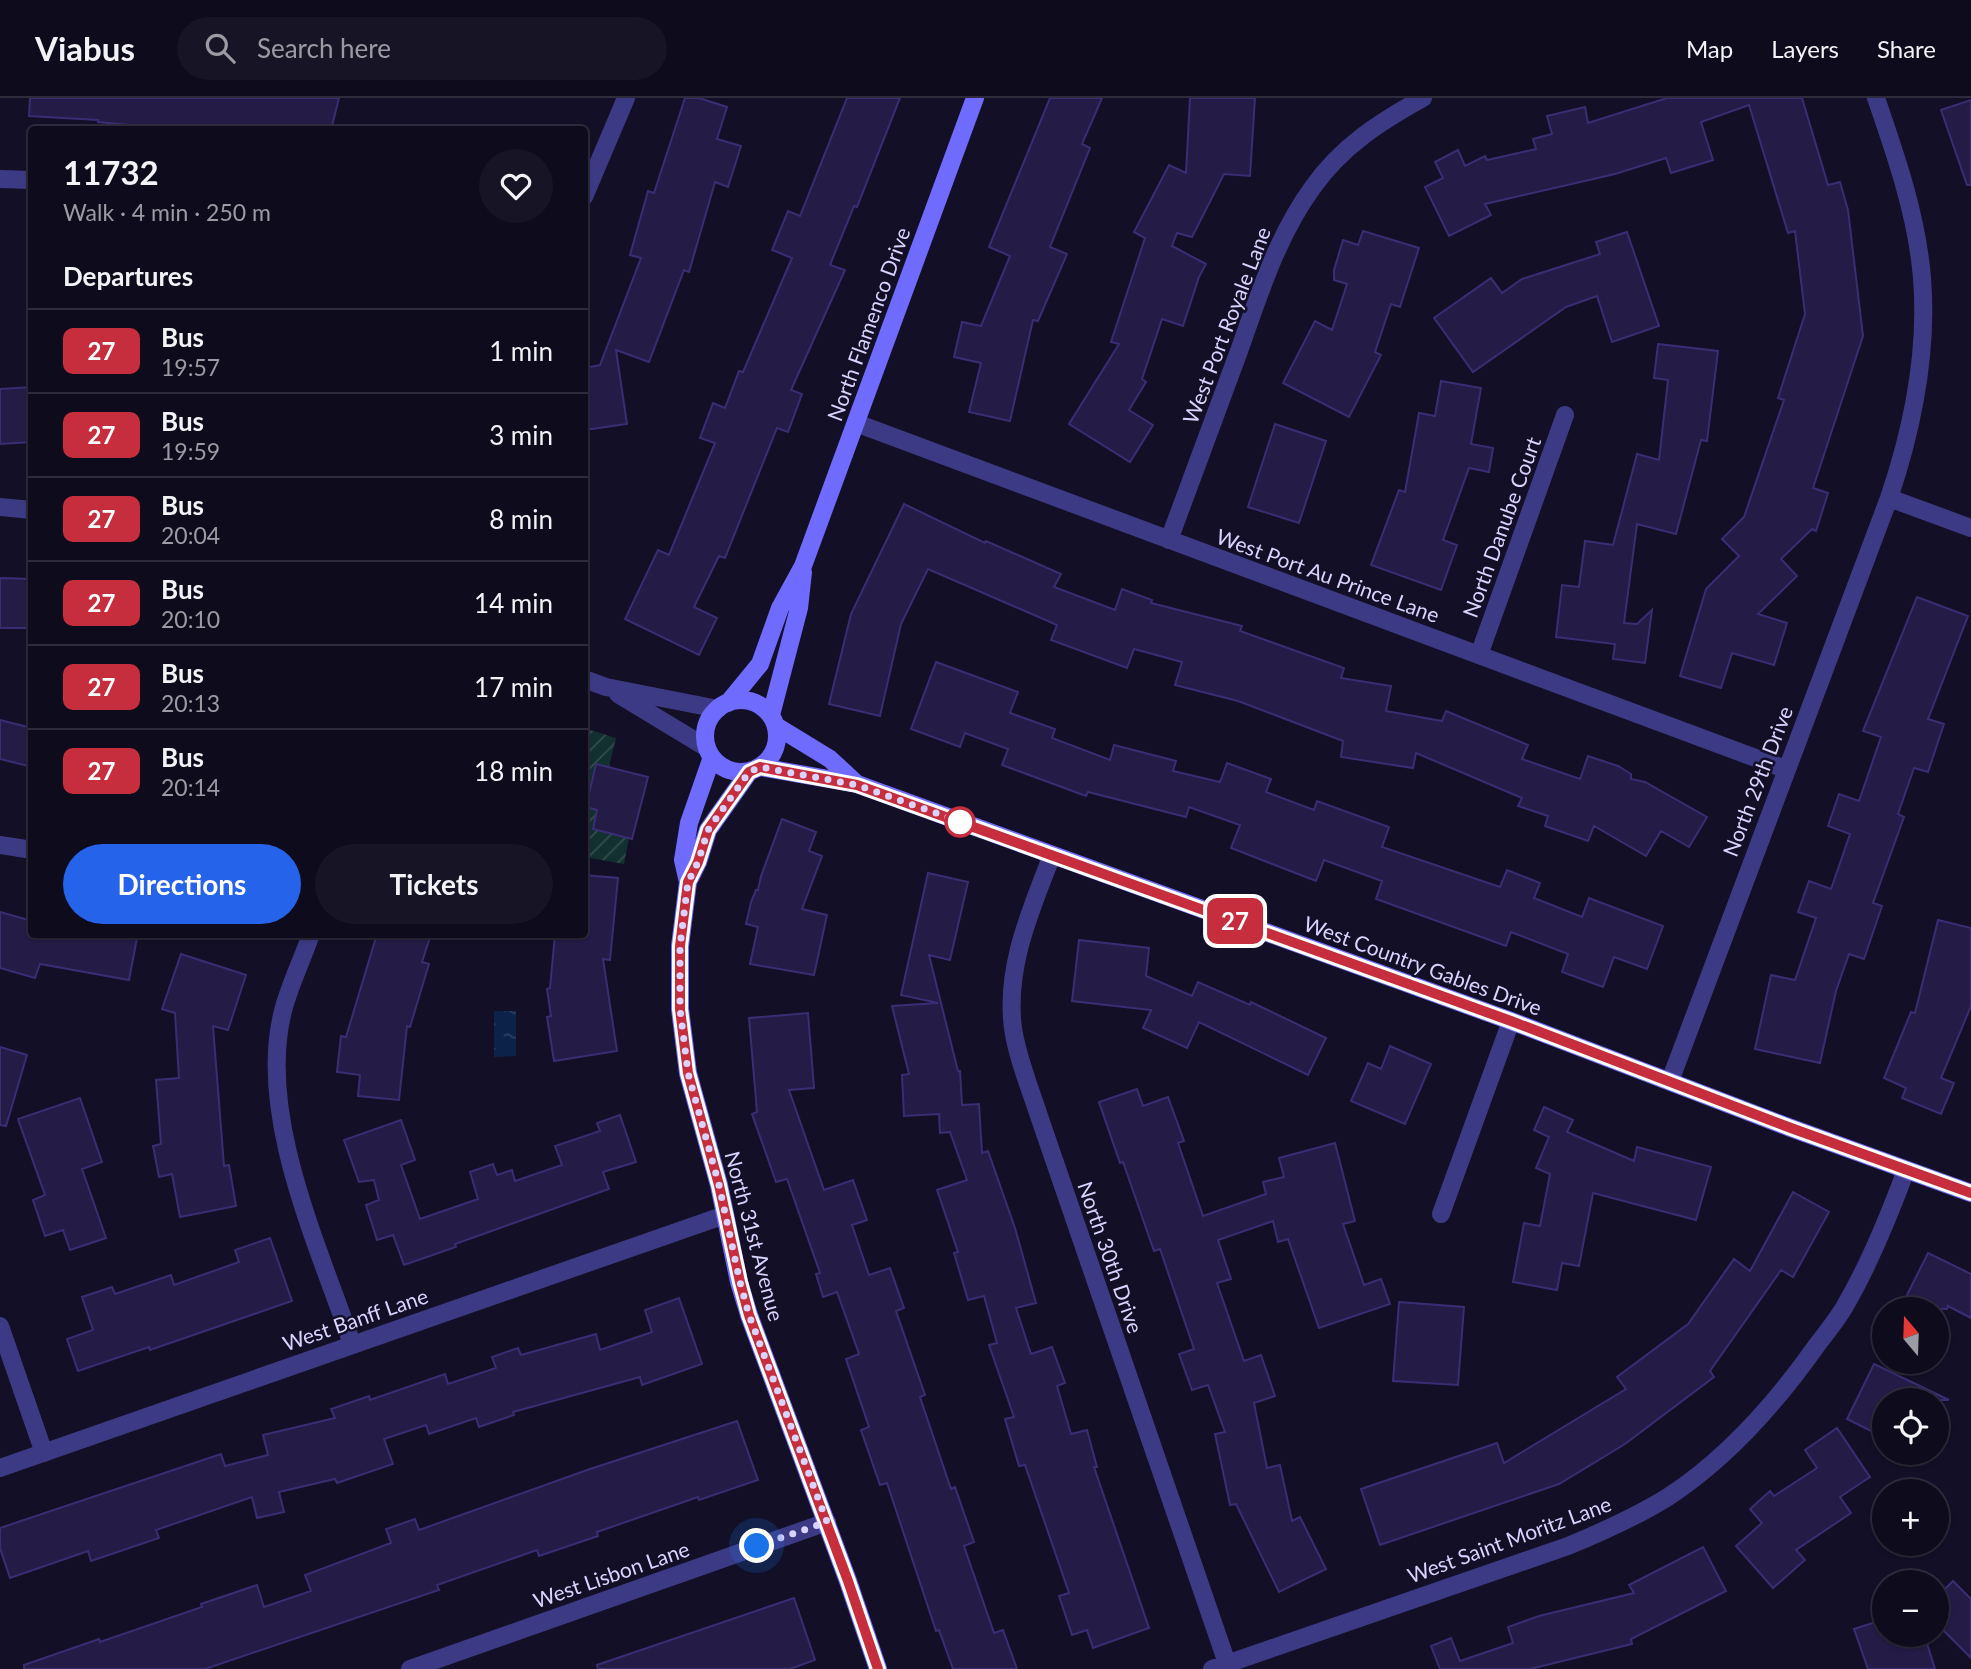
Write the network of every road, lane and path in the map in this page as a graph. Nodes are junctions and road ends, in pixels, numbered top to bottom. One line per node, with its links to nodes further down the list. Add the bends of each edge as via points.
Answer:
1 (626, 98): 7 (street)
2 (975, 98): 9 (street, North Flamenco Drive)
3 (1423, 98): 14 (street, West Port Royale Lane, via 1347,148 1313,185 1296,212 1268,271)
4 (1876, 98): 10 (street, North 29th Drive, via 1904,186 1922,277 1919,379)
5 (0, 179): 6 (street)
6 (28, 180)
7 (588, 188)
8 (1565, 415): 16 (street, North Danube Court)
9 (856, 423): 14 (street, West Port Au Prince Lane); 15 (street, North Flamenco Drive)
10 (1889, 498): 13 (street); 22 (street, North 29th Drive)
11 (0, 507): 12 (street)
12 (28, 510)
13 (1971, 528)
14 (1169, 540): 16 (street, West Port Au Prince Lane)
15 (803, 566): 19 (street, North Flamenco Drive, via 780,608 760,664); 20 (street, North Flamenco Drive, via 799,608)
16 (1479, 655): 22 (street, West Port Au Prince Lane)
17 (588, 680): 18 (street)
18 (606, 687): 19 (street); 21 (street)
19 (723, 706): 20 (street, via 739,700 752,702); 21 (street, North Flamenco Drive, via 706,729)
20 (773, 720): 23 (street, North Flamenco Drive, via 778,738 775,749 769,760); 24 (street, West Country Gables Drive, via 830,759)
21 (709, 752): 23 (street, via 725,769); 28 (street, North Flamenco Drive, via 683,860)
22 (1785, 769): 31 (street, North 29th Drive)
23 (754, 770): 24 (street, West Country Gables Drive); 28 (street, North Flamenco Drive, via 708,830)
24 (857, 785): 27 (street, West Country Gables Drive)
25 (0, 845): 26 (street)
26 (28, 849)
27 (1052, 855): 30 (street, West Country Gables Drive); 41 (street, North 30th Drive, via 1017,953 1013,1028)
28 (688, 882): 35 (street, North 31st Avenue, via 680,946 680,1009 688,1073)
29 (310, 938): 37 (street, via 282,1014 277,1056 283,1133)
30 (1511, 1021): 31 (street, West Country Gables Drive); 34 (street)
31 (1670, 1081): 32 (street, West Country Gables Drive)
32 (1906, 1170): 33 (street, West Country Gables Drive); 41 (street, West Saint Moritz Lane, via 1887,1222 1844,1307 1796,1375 1746,1433 1669,1496 1568,1546)
33 (1971, 1193)
34 (1441, 1214)
35 (725, 1215): 37 (street, West Banff Lane); 40 (street, North 31st Avenue, via 749,1315)
36 (0, 1326): 38 (street)
37 (352, 1344): 38 (street, West Banff Lane)
38 (44, 1453): 39 (street, West Banff Lane)
39 (0, 1468)
40 (827, 1522): 42 (street, West Lisbon Lane); 43 (street, North 31st Avenue)
41 (1223, 1667)
42 (410, 1669)
43 (878, 1669)

